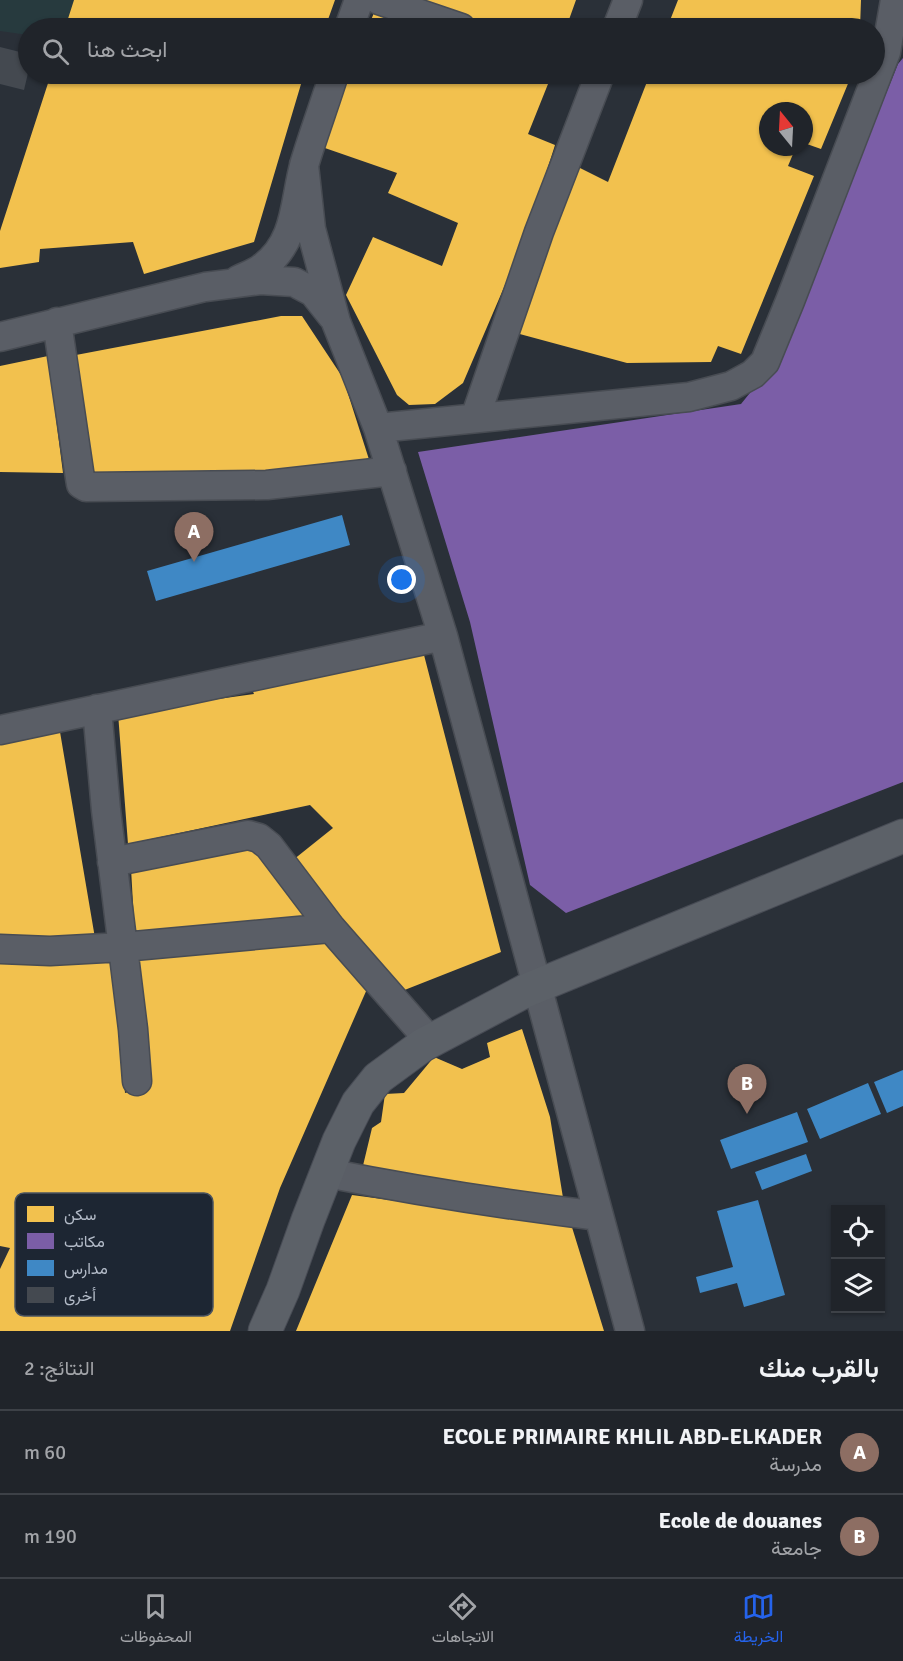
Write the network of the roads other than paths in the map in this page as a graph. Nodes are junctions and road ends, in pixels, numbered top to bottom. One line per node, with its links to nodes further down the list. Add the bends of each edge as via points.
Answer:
1 (359, 0): 5 (street)
2 (379, 0): 6 (street)
3 (628, 0): 7 (street)
4 (896, 0): 8 (street)
5 (353, 18)
6 (432, 18)
7 (621, 18)
8 (885, 55)
9 (331, 84): 12 (street)
10 (588, 84): 17 (street)
11 (874, 84): 17 (street, via 765,362 753,374 731,386 689,397)
12 (304, 165): 13 (street, via 287,240 262,268); 15 (street, via 311,229)
13 (228, 285): 14 (street); 15 (street, via 260,280 294,282 313,292)
14 (57, 322): 16 (street); 19 (street, via 80,478 86,486 267,485)
15 (336, 322): 18 (street)
16 (0, 337)
17 (475, 418): 18 (street)
18 (378, 428): 19 (street)
19 (392, 471): 20 (street)
20 (443, 636): 21 (street); 28 (street)
21 (98, 709): 22 (street); 24 (street)
22 (0, 730)
23 (903, 836): 28 (main road)
24 (112, 862): 25 (street, via 220,839 248,835 259,838); 26 (street)
25 (331, 928): 26 (street); 29 (street)
26 (123, 947): 27 (street); 30 (street)
27 (0, 949)
28 (538, 985): 29 (main road); 32 (street)
29 (430, 1041): 31 (main road, via 378,1078 358,1103)
30 (137, 1081)
31 (327, 1173): 32 (street, via 522,1207); 33 (main road)
32 (599, 1216): 34 (street)
33 (265, 1331)
34 (630, 1331)

